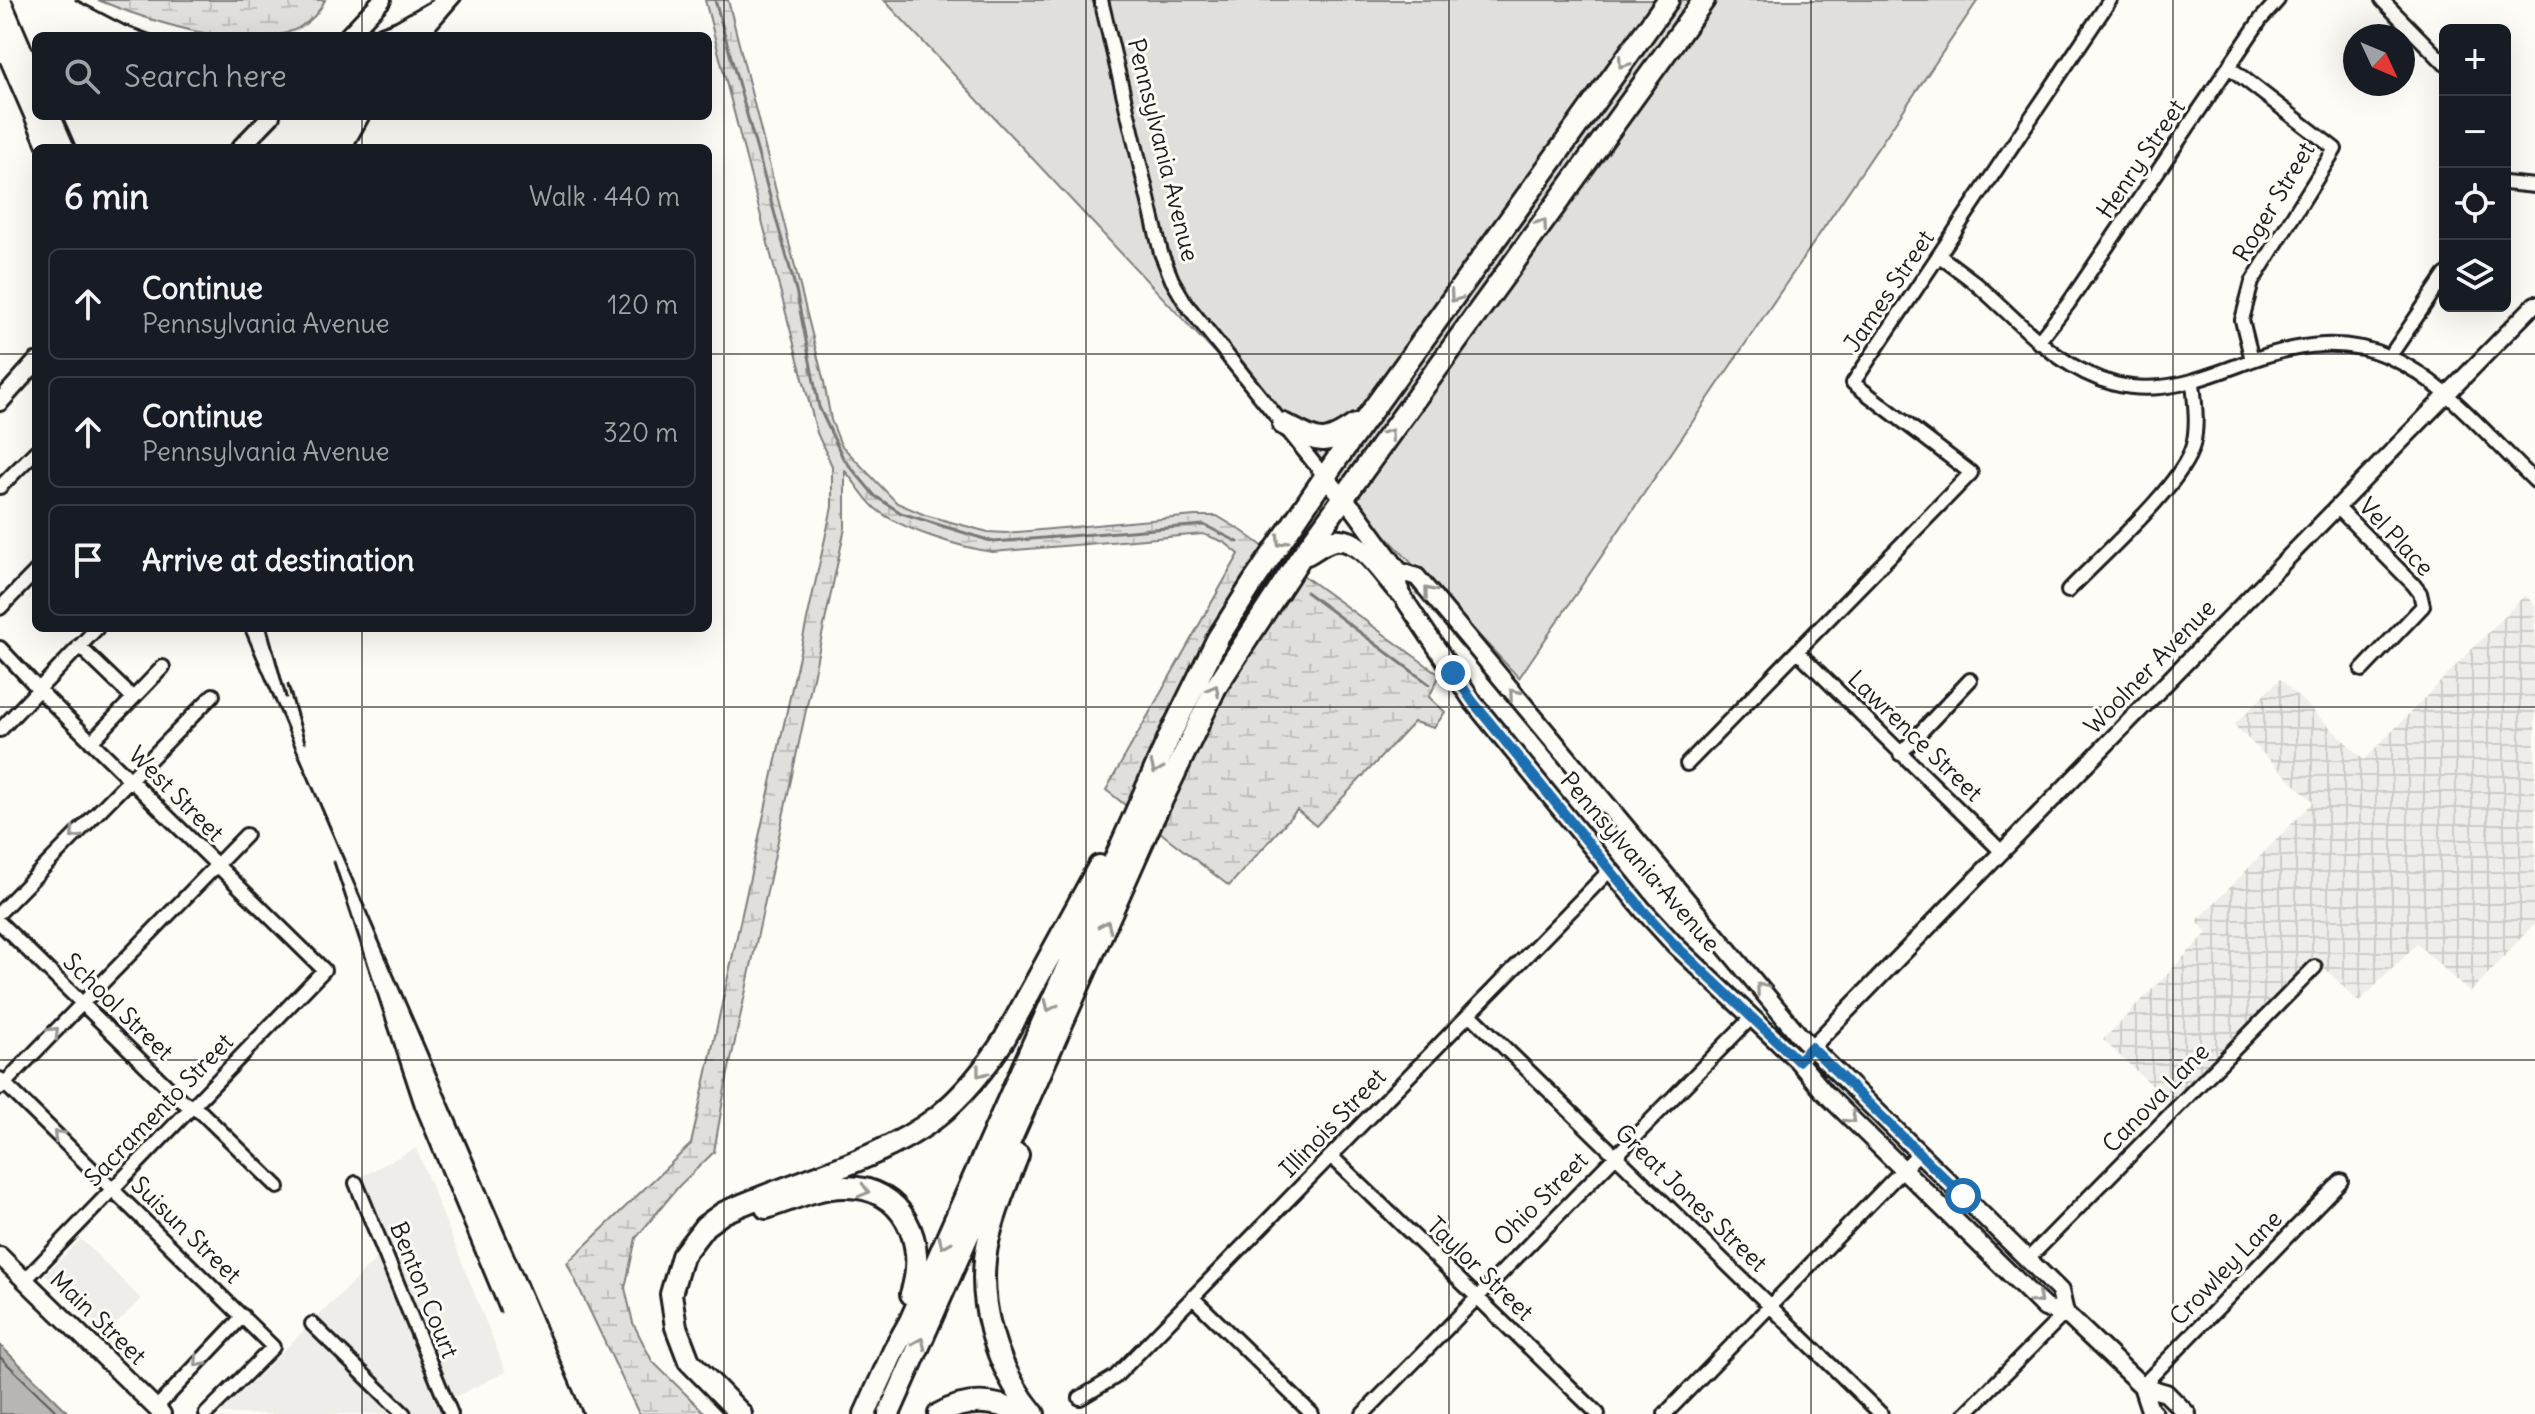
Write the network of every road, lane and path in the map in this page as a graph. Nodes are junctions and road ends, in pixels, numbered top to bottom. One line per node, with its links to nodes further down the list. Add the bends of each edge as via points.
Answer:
1 (382, 0): 8 (main road)
2 (1101, 0): 26 (street, Pennsylvania Avenue, via 1161,253 1172,280)
3 (1668, 0): 25 (highway, one-way to 25)
4 (1704, 0): 31 (highway, one-way to 4)
5 (2110, 0): 15 (street, James Street)
6 (2278, 0): 10 (street, Henry Street)
7 (2382, 0): 9 (street)
8 (352, 32)
9 (2439, 58)
10 (2229, 67): 18 (street, Henry Street); 20 (street, Roger Street, via 2335,149 2252,282 2242,320)
11 (267, 120): 12 (main road)
12 (244, 144)
13 (2511, 184): 14 (street)
14 (2535, 186)
15 (1940, 256): 18 (street); 41 (street, James Street, via 1853,383 1971,473)
16 (2439, 284): 19 (street)
17 (2535, 304): 23 (street, Woolner Avenue)
18 (2038, 342): 22 (street, via 2085,374 2119,385 2165,388)
19 (2390, 356): 20 (street, via 2322,343); 23 (street, via 2416,369)
20 (2252, 360): 22 (street)
21 (32, 366): 24 (main road)
22 (2193, 383): 36 (street, via 2193,446 2179,473)
23 (2446, 395): 29 (street); 32 (street, Woolner Avenue)
24 (0, 402)
25 (1371, 413): 26 (highway, via 1333,440 1311,438); 28 (highway)
26 (1283, 424): 28 (street, Pennsylvania Avenue)
27 (32, 455): 30 (street)
28 (1325, 477): 31 (main road, Pennsylvania Avenue); 53 (highway, one-way to 53, via 1218,638)
29 (2535, 481)
30 (0, 487)
31 (1344, 497): 33 (highway); 35 (main road, Pennsylvania Avenue)
32 (2337, 507): 43 (street, Vel Place, via 2413,584 2423,606); 55 (street, Woolner Avenue)
33 (1300, 558): 35 (highway, via 1333,540 1345,540); 60 (highway, one-way to 33, via 1216,687)
34 (32, 575): 37 (street)
35 (1398, 580): 57 (main road, Pennsylvania Avenue, via 1473,702); 66 (main road, Pennsylvania Avenue, one-way to 35, via 1417,577)
36 (2068, 591)
37 (0, 608)
38 (93, 632): 39 (street)
39 (79, 646): 45 (street); 47 (street)
40 (1, 651): 45 (street, West Street)
41 (1798, 652): 50 (street, Lawrence Street); 51 (street, James Street)
42 (163, 667): 47 (street)
43 (2362, 670)
44 (1970, 680): 50 (street)
45 (40, 688): 48 (street); 49 (street, West Street)
46 (213, 695): 52 (street)
47 (133, 698): 49 (street)
48 (0, 730)
49 (91, 742): 52 (street, West Street)
50 (1900, 754): 55 (street, Lawrence Street)
51 (1687, 764)
52 (130, 778): 56 (street, West Street); 58 (street, one-way to 58)
53 (1136, 813): 84 (highway, one-way to 84, via 1108,849 1005,1038 971,1085 934,1119 897,1141 744,1203 705,1226 682,1256 671,1294); 88 (highway, one-way to 88)
54 (246, 835): 56 (street)
55 (2002, 852): 66 (street, Woolner Avenue)
56 (216, 864): 62 (street, West Street); 63 (street)
57 (1610, 870): 64 (street, Illinois Street); 65 (main road, Pennsylvania Avenue, via 1675,945)
58 (0, 912)
59 (0, 923): 63 (street, School Street)
60 (1091, 959): 97 (highway, one-way to 60); 100 (highway, via 1081,1005 988,1241 985,1292 994,1339 1017,1391)
61 (2315, 967): 79 (street, Canova Lane)
62 (324, 970): 69 (street, Sacramento Street)
63 (82, 1003): 68 (street, one-way to 63); 69 (street, School Street)
64 (1470, 1014): 71 (street, Great Jones Street); 72 (street, Illinois Street)
65 (1752, 1017): 67 (main road, Pennsylvania Avenue); 71 (street, Ohio Street)
66 (1811, 1047): 67 (street, Woolner Avenue); 70 (main road, Pennsylvania Avenue)
67 (1798, 1061): 73 (main road, Pennsylvania Avenue, one-way to 73)
68 (2, 1083): 77 (street, Suisun Street, one-way to 68)
69 (192, 1107): 76 (street, School Street); 77 (street, Sacramento Street)
70 (1919, 1153): 73 (street); 79 (main road, Pennsylvania Avenue)
71 (1616, 1155): 81 (street, Ohio Street); 83 (street, Great Jones Street)
72 (1331, 1156): 81 (street, Taylor Street); 82 (street, Illinois Street)
73 (1904, 1169): 83 (street); 85 (main road, Pennsylvania Avenue, one-way to 85, via 2045,1308)
74 (2341, 1181): 89 (street, Crowley Lane)
75 (356, 1183): 94 (street, Benton Court)
76 (278, 1187)
77 (113, 1190): 80 (street, Sacramento Street); 86 (street, Suisun Street)
78 (0, 1256): 80 (main road, Main Street)
79 (2028, 1259): 85 (main road, Pennsylvania Avenue, via 2060,1291)
80 (25, 1280): 91 (main road, Main Street)
81 (1476, 1296): 102 (street, Ohio Street); 103 (street, Taylor Street)
82 (1193, 1298): 90 (street, Illinois Street, via 1115,1377); 101 (street)
83 (1770, 1305): 104 (street); 105 (street, Great Jones Street)
84 (674, 1307): 88 (highway, one-way to 88, via 690,1261 725,1225 822,1190 868,1190 903,1214 918,1256); 95 (highway, via 689,1361)
85 (2065, 1313): 89 (main road, Pennsylvania Avenue); 106 (street)
86 (243, 1316): 91 (street, one-way to 91); 92 (street, Suisun Street, via 273,1347)
87 (312, 1324): 93 (street)
88 (894, 1350): 96 (highway)
89 (2142, 1386): 107 (main road, Pennsylvania Avenue); 108 (main road, Pennsylvania Avenue, via 2166,1393)
90 (1080, 1398)
91 (159, 1411)
92 (206, 1414)
93 (404, 1414)
94 (451, 1414)
95 (741, 1414)
96 (865, 1414)
97 (889, 1414)
98 (939, 1414): 99 (highway, via 988,1402)
99 (1021, 1414)
100 (1034, 1414)
101 (1312, 1414)
102 (1363, 1414)
103 (1598, 1414)
104 (1665, 1414)
105 (1881, 1414)
106 (1965, 1414)
107 (2154, 1414)
108 (2187, 1414)

